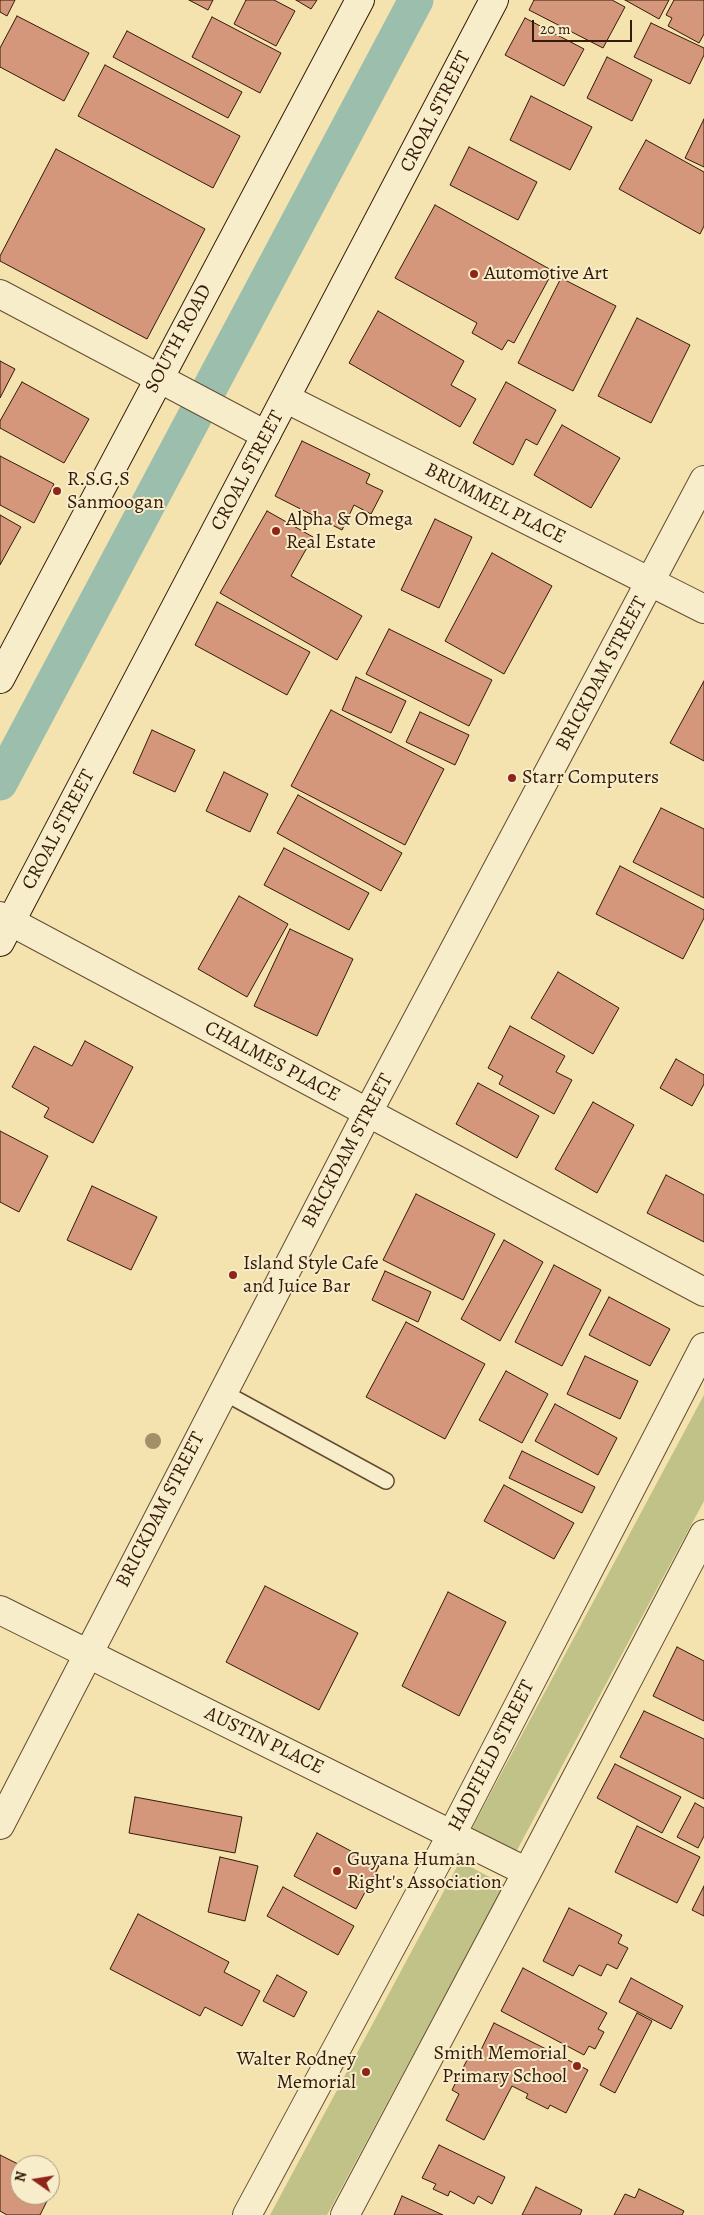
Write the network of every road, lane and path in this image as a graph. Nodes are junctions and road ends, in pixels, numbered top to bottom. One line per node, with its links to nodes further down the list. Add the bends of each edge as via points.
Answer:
1 (360, 0): 4 (street, SOUTH ROAD)
2 (494, 0): 5 (street, CROAL STREET)
3 (0, 294): 4 (street)
4 (165, 381): 6 (street); 10 (street, SOUTH ROAD)
5 (287, 399): 6 (street, CROAL STREET); 8 (street, BRUMMEL PLACE)
6 (266, 435): 11 (street, CROAL STREET)
7 (704, 480): 8 (street, BRICKDAM STREET)
8 (651, 583): 9 (street, BRUMMEL PLACE); 12 (street, BRICKDAM STREET)
9 (704, 609)
10 (0, 679)
11 (4, 927): 12 (street, CHALMES PLACE)
12 (367, 1114): 13 (street, CHALMES PLACE); 15 (street, BRICKDAM STREET)
13 (704, 1292)
14 (704, 1347): 21 (street, HADFIELD STREET)
15 (223, 1392): 16 (lane); 19 (street, BRICKDAM STREET)
16 (386, 1481)
17 (704, 1534): 22 (street)
18 (0, 1610): 19 (street, AUSTIN PLACE)
19 (87, 1653): 20 (street, BRICKDAM STREET); 21 (street, AUSTIN PLACE)
20 (0, 1825)
21 (452, 1834): 22 (street, AUSTIN PLACE); 23 (street, HADFIELD STREET)
22 (528, 1872): 24 (street)
23 (247, 2215)
24 (345, 2215)

